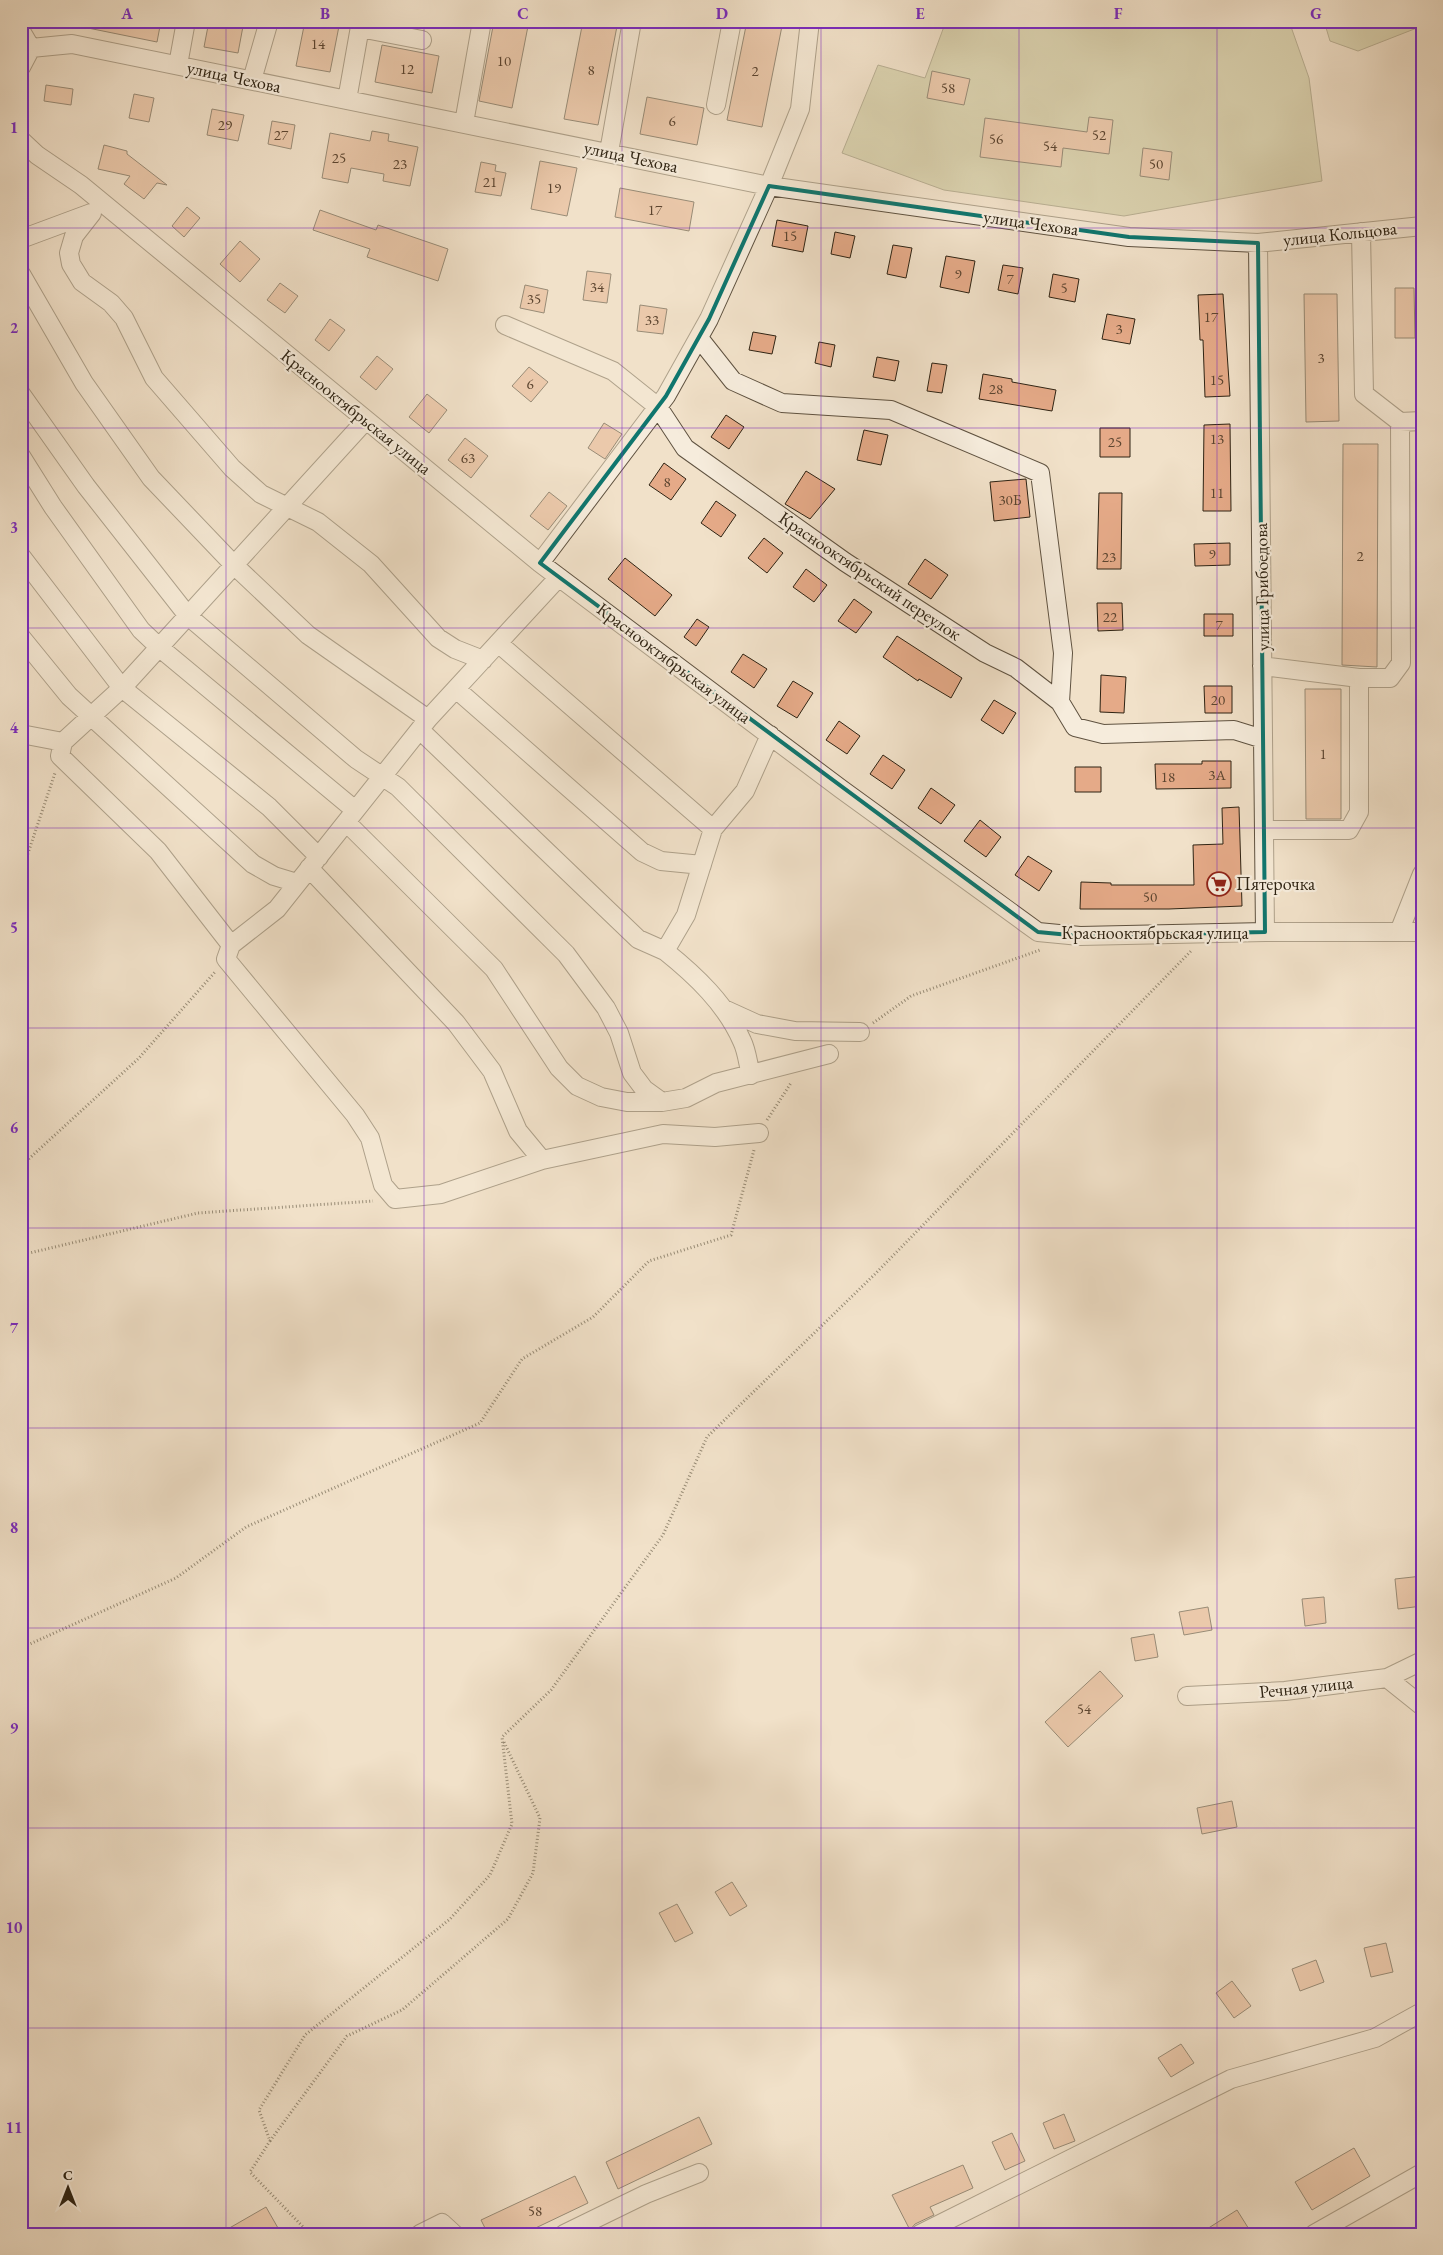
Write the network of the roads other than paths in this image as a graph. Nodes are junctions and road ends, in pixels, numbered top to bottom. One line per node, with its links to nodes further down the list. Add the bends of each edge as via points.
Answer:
1 (186, 21): 11 (street)
2 (269, 21): 13 (street)
3 (482, 21): 16 (street)
4 (632, 21): 18 (street)
5 (732, 21): 15 (street)
6 (810, 21): 19 (street, via 800,109)
7 (361, 25): 9 (street); 14 (street)
8 (21, 31): 10 (street)
9 (422, 40)
10 (31, 48): 11 (street, улица Чехова, via 72,44); 12 (street)
11 (178, 65): 13 (street, улица Чехова)
12 (21, 67)
13 (252, 80): 14 (street, улица Чехова)
14 (347, 100): 16 (street, улица Чехова)
15 (716, 105)
16 (464, 123): 18 (street, улица Чехова)
17 (21, 140): 20 (street, Краснооктябрьская улица, via 81,185)
18 (609, 152): 19 (street, улица Чехова)
19 (769, 186): 24 (street, улица Чехова, via 1128,237); 27 (street)
20 (97, 208): 23 (street); 30 (street, Краснооктябрьская улица); 34 (street, via 74,236 69,253 71,264 82,282 111,303 124,318 154,378 232,468 261,494)
21 (1422, 226): 22 (street, улица Кольцова)
22 (1361, 232): 24 (street, улица Кольцова); 32 (street, via 1364,394)
23 (21, 240)
24 (1258, 243): 44 (street, улица Грибоедова)
25 (21, 274): 37 (street, via 84,383 152,478)
26 (506, 325): 29 (street, Краснооктябрьский переулок, via 613,370)
27 (699, 338): 29 (street); 48 (street, via 733,382 782,403 891,410 1040,473 1063,653)
28 (21, 394): 39 (street, via 86,486)
29 (658, 407): 36 (street); 48 (street, Краснооктябрьский переулок, via 686,448 845,562 985,653 1016,668)
30 (366, 420): 34 (street); 36 (street, Краснооктябрьская улица)
31 (1422, 421): 32 (street)
32 (1400, 422): 45 (street, via 1401,663 1390,678)
33 (21, 456): 42 (street, via 53,507 136,622)
34 (288, 506): 37 (street); 43 (street, via 318,522 371,564 438,638)
35 (21, 556): 46 (street)
36 (540, 563): 38 (street, Краснооктябрьская улица)
37 (234, 565): 39 (street); 50 (street, via 308,635)
38 (559, 577): 41 (street); 52 (street, Краснооктябрьская улица)
39 (188, 616): 42 (street); 55 (street, via 356,759)
40 (21, 637): 49 (street)
41 (498, 643): 43 (street); 57 (street)
42 (160, 648): 46 (street); 56 (street)
43 (483, 660): 47 (street)
44 (1262, 666): 45 (street); 53 (street, улица Грибоедова)
45 (1359, 678): 58 (street, via 1359,812 1349,830)
46 (122, 688): 49 (street); 59 (street, via 269,807)
47 (456, 689): 50 (street); 60 (street, via 642,852 661,860)
48 (1060, 702): 53 (street, Краснооктябрьский переулок, via 1075,727 1103,734 1234,730)
49 (90, 717): 54 (street); 62 (street, via 253,864 274,876)
50 (424, 725): 55 (street); 66 (street, via 638,939)
51 (21, 734): 54 (street)
52 (770, 735): 57 (street, via 745,791); 63 (street, Краснооктябрьская улица, via 1038,932 1080,936)
53 (1263, 739): 58 (street, улица Грибоедова)
54 (62, 749): 67 (street, via 158,851)
55 (383, 776): 56 (street); 72 (street, via 398,787 566,954 606,1008 619,1033 632,1073)
56 (351, 816): 59 (street); 72 (street, via 494,969 559,1068 577,1086 601,1097 627,1102)
57 (713, 829): 60 (street)
58 (1264, 830): 63 (street, улица Грибоедова)
59 (314, 862): 62 (street); 74 (street, via 456,1023 492,1071 518,1131)
60 (702, 865): 66 (street, via 686,915)
61 (1422, 874): 64 (street)
62 (297, 883): 67 (street, via 277,908)
63 (1266, 932): 64 (street, Краснооктябрьская улица)
64 (1399, 932): 65 (street, Краснооктябрьская улица)
65 (1422, 932)
66 (665, 950): 68 (street, via 692,972)
67 (228, 952): 74 (street, via 355,1115 370,1138 383,1184 395,1199 441,1194)
68 (724, 1009): 69 (street, via 757,1024 785,1029); 71 (street, via 742,1041)
69 (860, 1032)
70 (829, 1054): 71 (street)
71 (751, 1075): 72 (street, via 716,1083 686,1098)
72 (662, 1102)
73 (759, 1133): 74 (street, via 716,1137 663,1134)
74 (542, 1160)
75 (1422, 1661): 76 (street, Речная улица)
76 (1387, 1678): 77 (street, Речная улица, via 1285,1691); 78 (street)
77 (1186, 1696)
78 (1422, 1706)
79 (1422, 2012): 85 (street, via 1375,2038 1231,2078)
80 (699, 2173): 84 (street, via 646,2194)
81 (1422, 2173): 86 (street)
82 (420, 2234): 83 (street, via 442,2224)
83 (454, 2234)
84 (564, 2234)
85 (920, 2234)
86 (1314, 2234)

